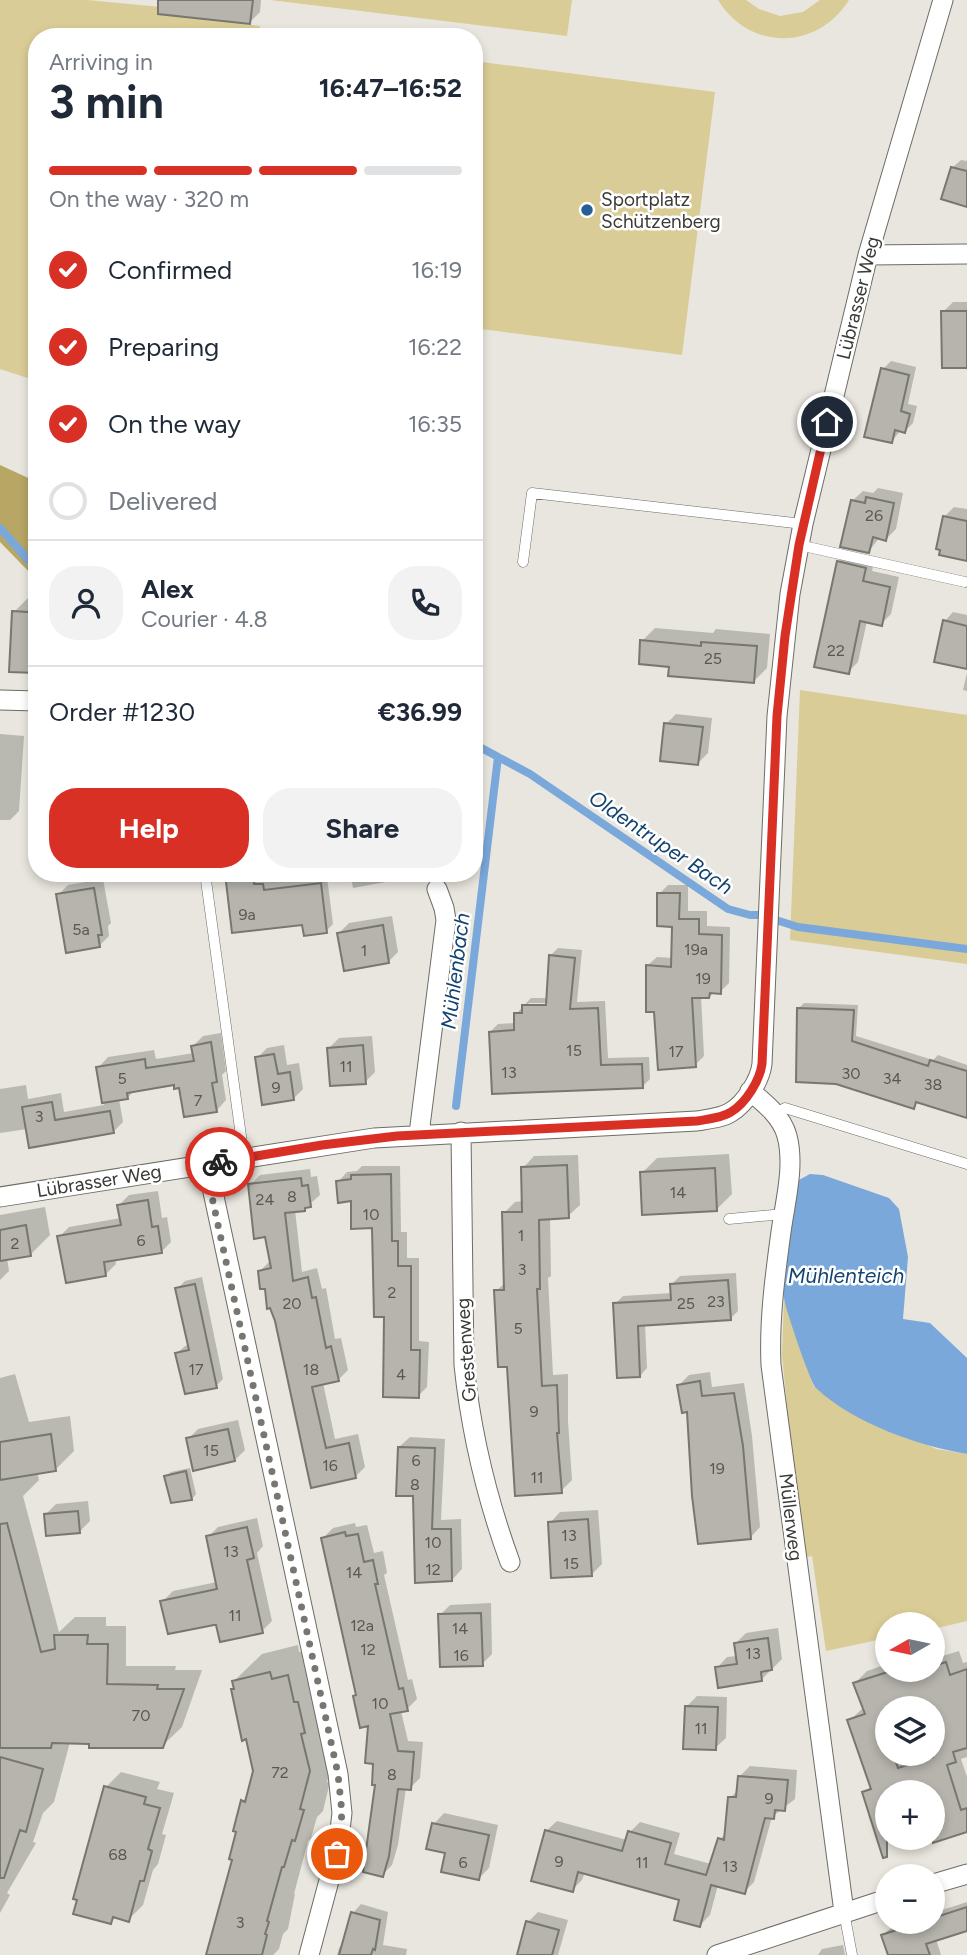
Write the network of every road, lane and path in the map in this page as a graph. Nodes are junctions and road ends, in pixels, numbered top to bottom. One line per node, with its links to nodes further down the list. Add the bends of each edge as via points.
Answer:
1 (943, 0): 3 (street, Lübrasser Weg)
2 (967, 254): 3 (street)
3 (867, 255): 4 (street, Lübrasser Weg)
4 (803, 524): 5 (street, Lübrasser Weg); 6 (lane, via 531,493)
5 (799, 545): 7 (lane); 12 (street, Lübrasser Weg, via 777,716 761,1072)
6 (523, 562)
7 (965, 582)
8 (0, 700): 9 (street)
9 (28, 701)
10 (206, 882): 16 (lane)
11 (437, 889): 15 (street, via 446,920)
12 (750, 1091): 13 (street, Müllerweg); 14 (street, Lübrasser Weg, via 731,1112 697,1121)
13 (775, 1114): 18 (lane, via 785,1108); 20 (street, Müllerweg, via 789,1149)
14 (461, 1132): 15 (street, Lübrasser Weg); 22 (street, Grestenweg, via 467,1393 491,1511)
15 (419, 1134): 16 (street, Lübrasser Weg)
16 (244, 1158): 17 (street, Lübrasser Weg)
17 (207, 1164): 19 (street, Lübrasser Weg); 27 (street, via 338,1774 342,1813 338,1847)
18 (967, 1164)
19 (0, 1197)
20 (784, 1214): 21 (lane); 26 (street, Müllerweg, via 773,1292 771,1365)
21 (729, 1219)
22 (510, 1562)
23 (967, 1874): 24 (street)
24 (945, 1880)
25 (875, 1903): 26 (street)
26 (844, 1912): 28 (street); 29 (lane, Müllerweg)
27 (309, 1955)
28 (717, 1955)
29 (852, 1955)

